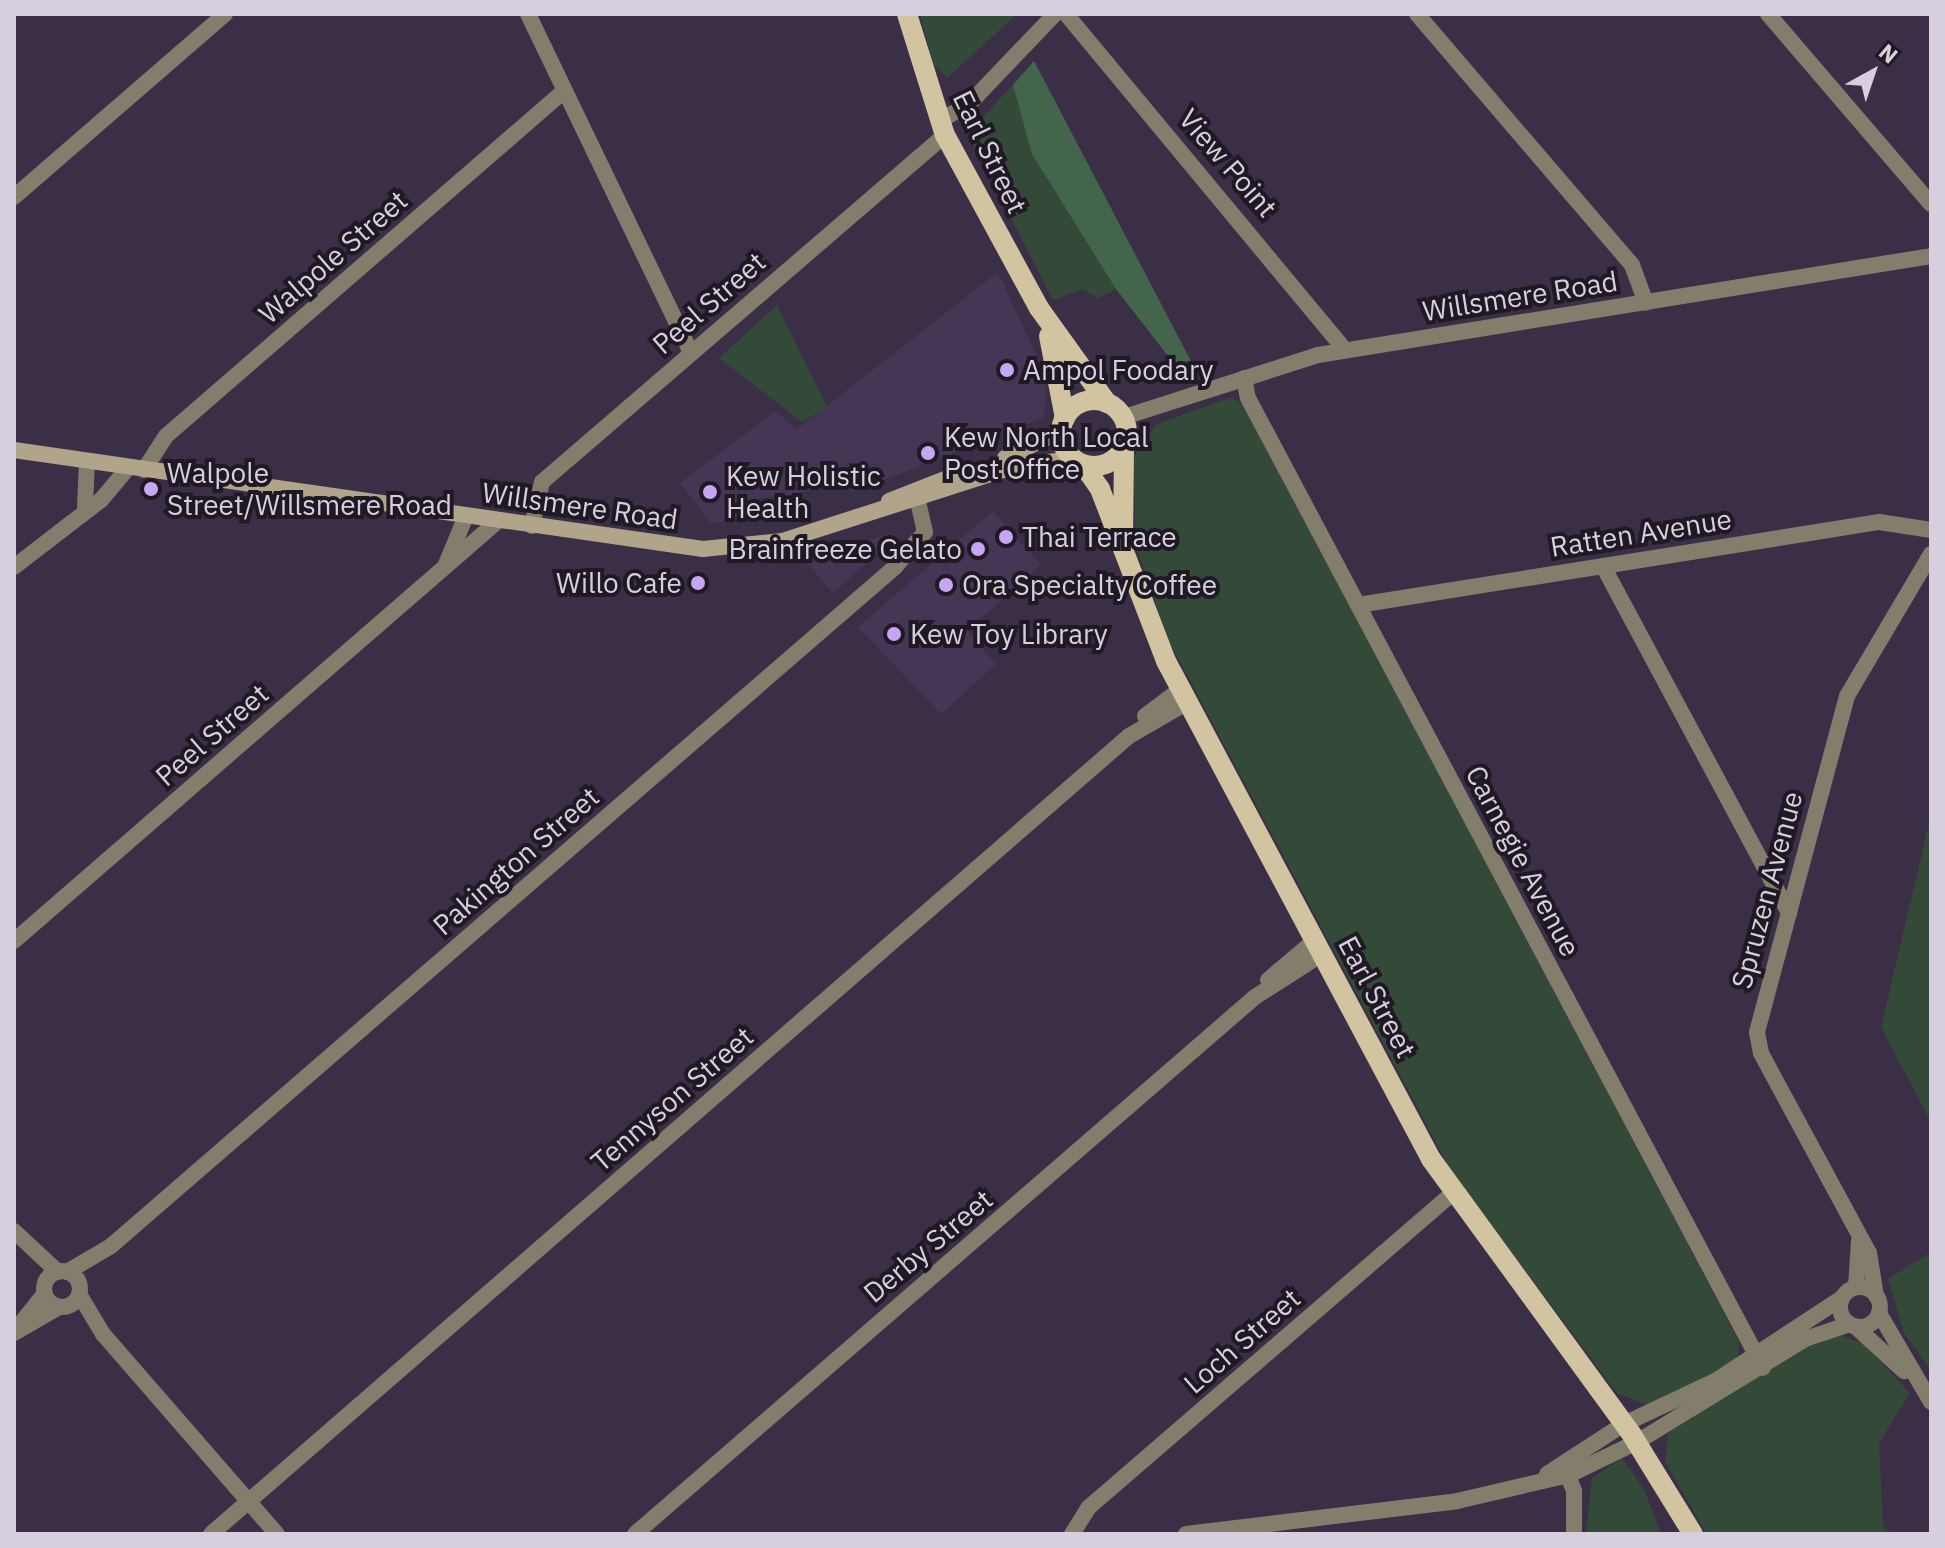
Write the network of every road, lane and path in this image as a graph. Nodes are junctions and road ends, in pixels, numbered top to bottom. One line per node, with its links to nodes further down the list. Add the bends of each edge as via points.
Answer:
1 (225, 14): 10 (street)
2 (528, 14): 8 (street)
3 (907, 14): 9 (main road, Earl Street)
4 (1055, 14): 9 (street, Peel Street)
5 (1066, 14): 15 (street, View Point, via 1330,323)
6 (1417, 14): 13 (street, via 1632,265)
7 (1768, 14): 11 (street)
8 (564, 91): 16 (street); 25 (street, Walpole Street, via 166,436)
9 (942, 128): 14 (main road, Earl Street); 16 (street, Peel Street)
10 (14, 197)
11 (1931, 204)
12 (1931, 256): 13 (street, Willsmere Road)
13 (1646, 303): 15 (street, Willsmere Road)
14 (1039, 308): 18 (main road, Earl Street); 20 (main road, Earl Street, via 1060,370)
15 (1345, 350): 17 (street, Willsmere Road)
16 (691, 352): 31 (street, Peel Street, via 542,482)
17 (1244, 378): 19 (street, Willsmere Road); 38 (street, Carnegie Avenue, via 1248,398)
18 (1107, 403): 19 (main road); 20 (main road, via 1083,402)
19 (1124, 417): 21 (main road)
20 (1063, 425): 24 (main road); 30 (main road, Willsmere Road, via 1034,450)
21 (1124, 448): 24 (main road); 34 (main road, Earl Street)
22 (14, 450): 23 (main road, Willsmere Road)
23 (87, 461): 25 (main road, Willsmere Road); 27 (street)
24 (1079, 463): 26 (main road, Willsmere Road, via 1015,466); 34 (main road, Earl Street)
25 (136, 469): 27 (street, Walpole Street, via 101,500); 28 (main road, Willsmere Road)
26 (918, 501): 30 (main road, Willsmere Road); 46 (street, Pakington Street, via 925,532 895,567)
27 (85, 506): 36 (street, Walpole Street)
28 (466, 516): 29 (main road, Willsmere Road); 37 (street, Peel Street)
29 (499, 520): 31 (main road, Willsmere Road); 37 (street, Peel Street)
30 (851, 520): 31 (main road, Willsmere Road, via 782,541 703,549)
31 (532, 526)
32 (1931, 530): 35 (street, Ratten Avenue, via 1893,520)
33 (1931, 554): 40 (street, Spruzen Avenue, via 1852,681)
34 (1123, 555): 39 (main road, Earl Street)
35 (1603, 566): 38 (street, Ratten Avenue); 40 (street)
36 (14, 567)
37 (443, 569): 41 (street, Peel Street)
38 (1358, 605): 55 (street, Carnegie Avenue)
39 (1185, 696): 42 (main road, Earl Street); 60 (street, Tennyson Street, via 1161,700 1129,736)
40 (1789, 913): 45 (street, Spruzen Avenue, via 1758,1043)
41 (14, 941)
42 (1318, 947): 43 (main road, Earl Street); 63 (street, Derby Street)
43 (1453, 1193): 58 (main road, Earl Street); 64 (street, Loch Street, via 1088,1508)
44 (17, 1234): 47 (street)
45 (1859, 1240): 48 (street); 49 (street, Spruzen Avenue, via 1873,1263)
46 (111, 1246): 47 (street, Pakington Street); 51 (street, Pakington Street)
47 (54, 1279): 51 (street); 51 (street); 54 (street, Pakington Street)
48 (1856, 1287): 49 (street); 50 (street)
49 (1876, 1296): 52 (street, Spruzen Avenue)
50 (1842, 1298): 53 (street); 55 (street)
51 (71, 1299): 54 (street, Pakington Street); 60 (street)
52 (1879, 1313): 53 (street); 56 (street, Spruzen Avenue)
53 (1852, 1325): 55 (street, via 1805,1339); 56 (street)
54 (14, 1332)
55 (1760, 1361): 58 (street, via 1664,1410)
56 (1911, 1377): 57 (street)
57 (1931, 1402)
58 (1631, 1434): 59 (street); 67 (main road, Earl Street)
59 (1566, 1470): 65 (street, via 1528,1485 1457,1501); 66 (street)
60 (249, 1501): 61 (street, Tennyson Street); 62 (street)
61 (211, 1534)
62 (277, 1534)
63 (635, 1534)
64 (1072, 1534)
65 (1186, 1534)
66 (1574, 1534)
67 (1693, 1534)

